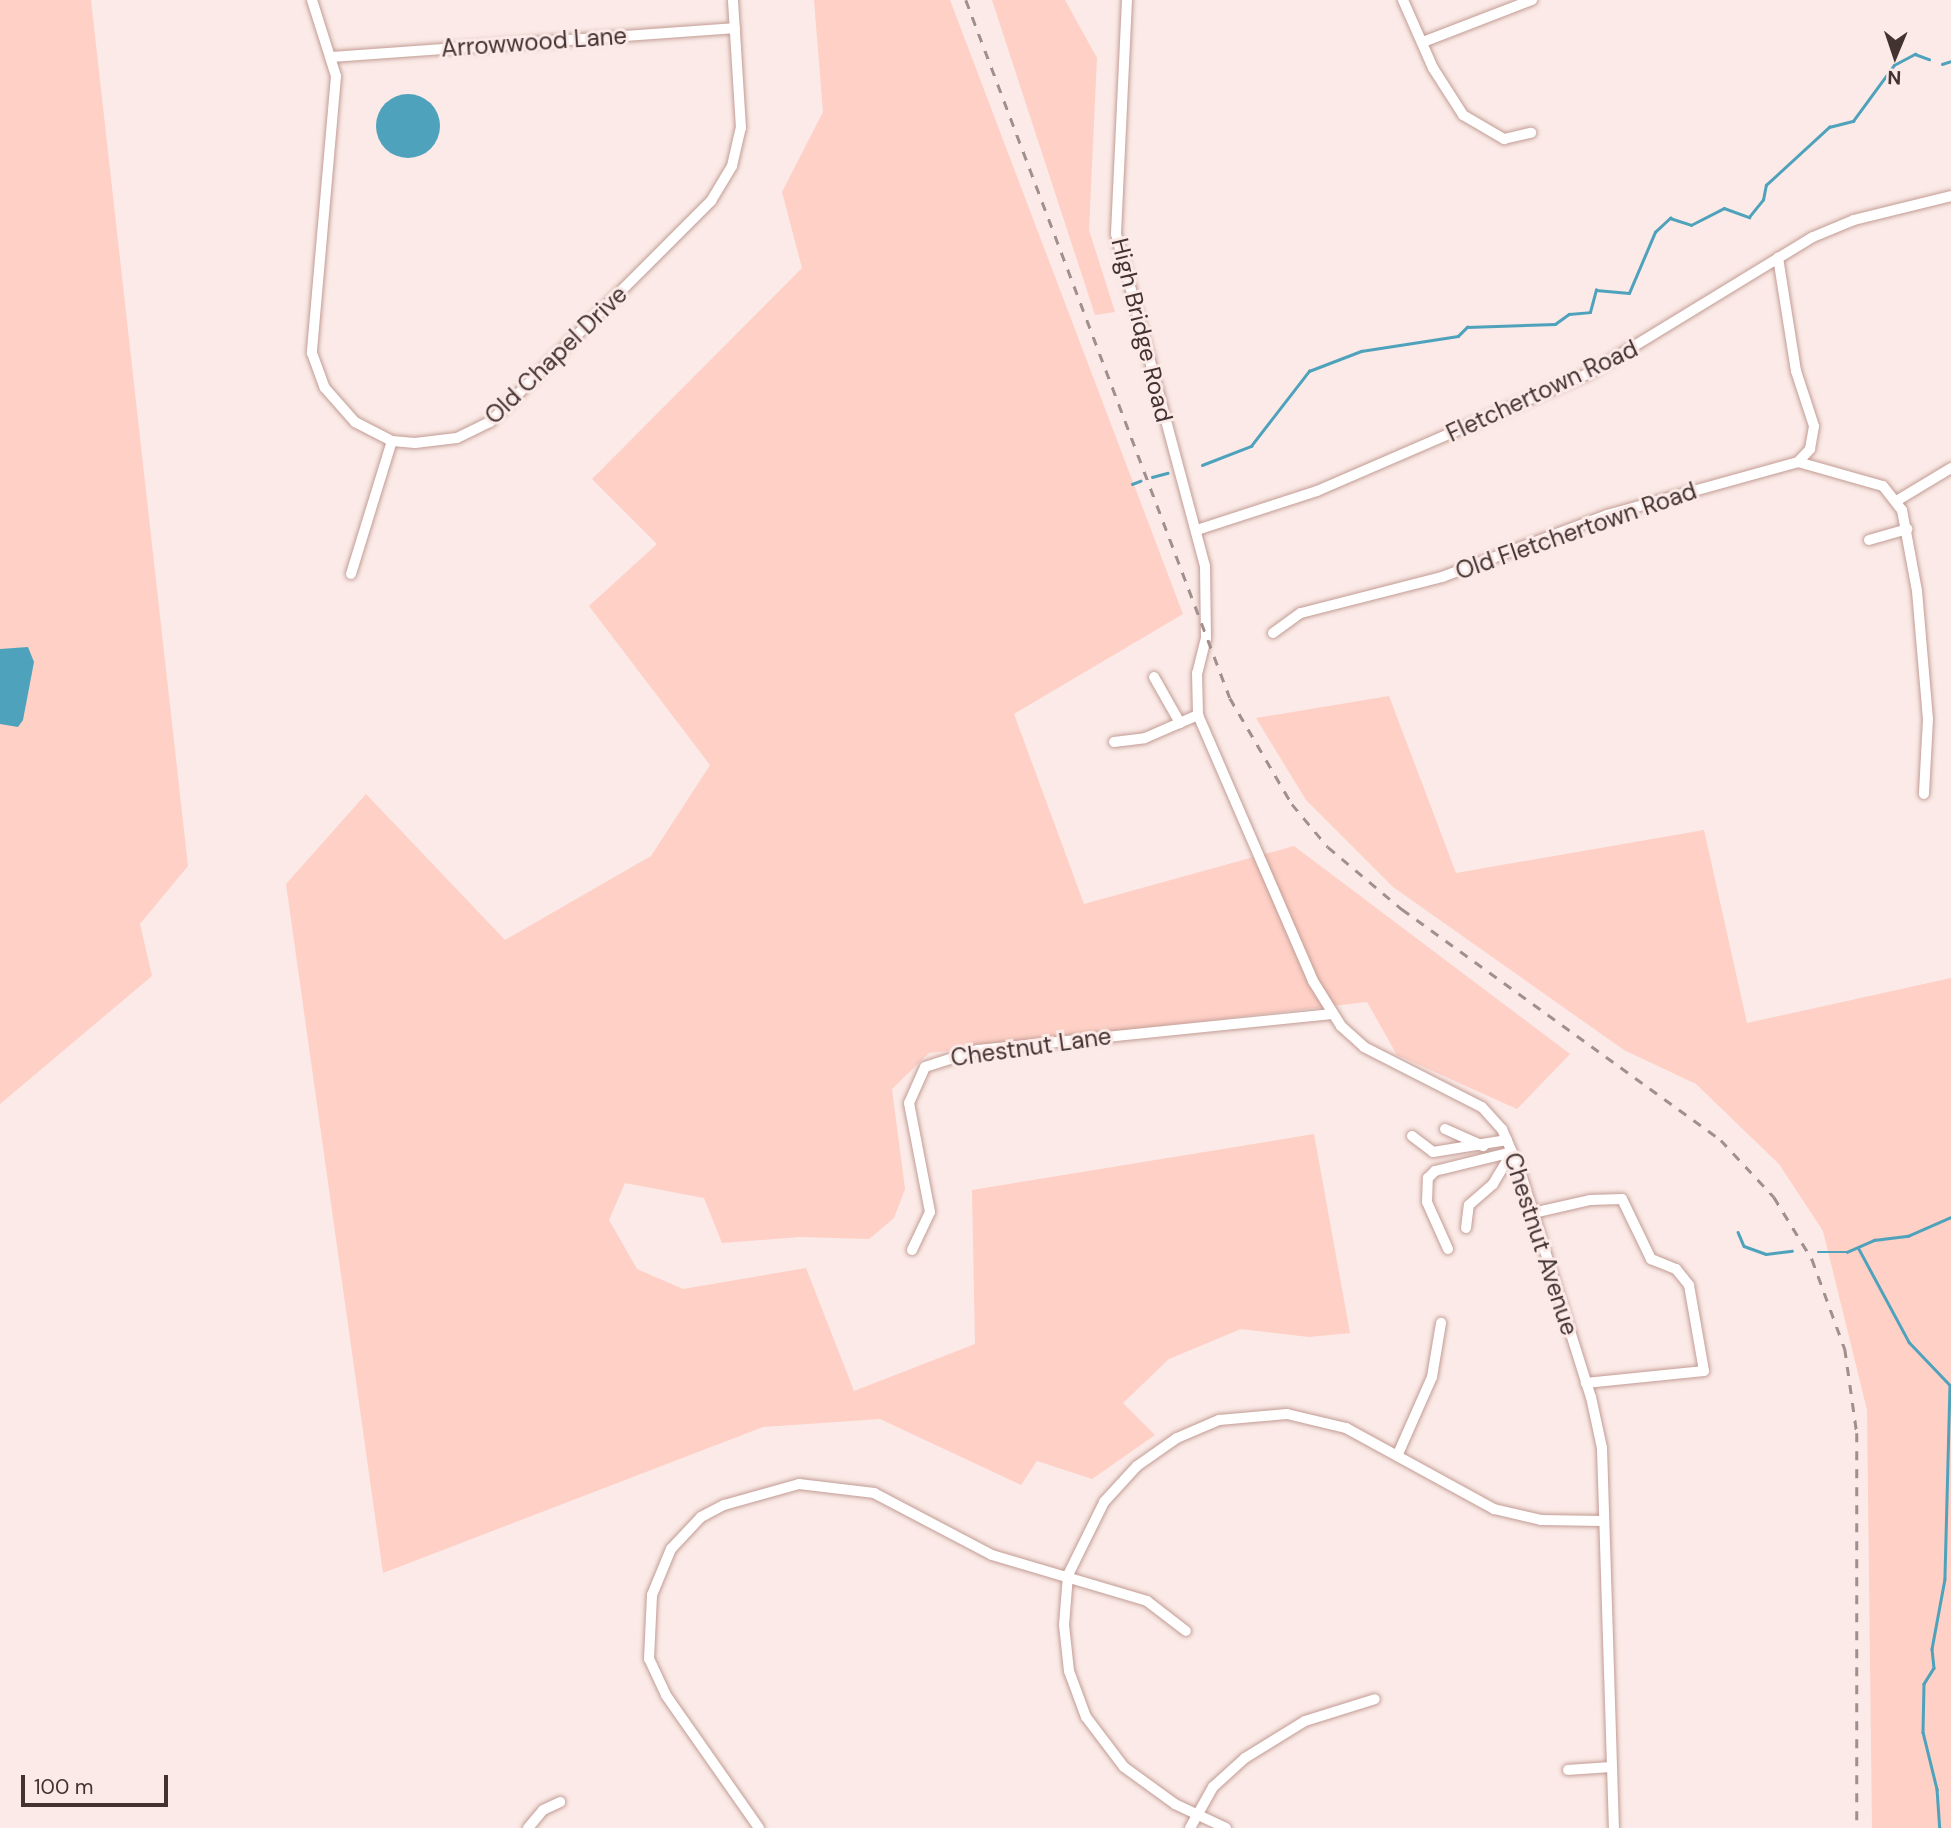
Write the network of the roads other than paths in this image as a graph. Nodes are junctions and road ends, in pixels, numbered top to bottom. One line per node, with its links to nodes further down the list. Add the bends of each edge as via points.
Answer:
1 (312, 0): 8 (street)
2 (733, 0): 6 (street, Old Chapel Drive)
3 (1127, 0): 17 (street, High Bridge Road, via 1116,234)
4 (1403, 0): 7 (street)
5 (1532, 0): 7 (street)
6 (735, 28): 8 (street, Arrowwood Lane); 12 (street, Old Chapel Drive, via 741,128 732,166 711,201 491,422 444,441)
7 (1423, 42): 9 (street, via 1451,100 1473,124 1504,139)
8 (333, 57): 12 (street, via 335,86 312,353 325,388 344,412)
9 (1531, 133)
10 (1951, 196): 11 (street, Fletchertown Road, via 1854,220)
11 (1777, 257): 13 (street, via 1796,371 1814,426 1810,449); 17 (street, Fletchertown Road, via 1590,373 1317,491)
12 (392, 441): 19 (street)
13 (1798, 462): 15 (street, via 1883,486); 20 (street, Old Fletchertown Road, via 1607,516 1442,577 1301,613)
14 (1951, 468): 15 (street)
15 (1898, 500): 16 (street)
16 (1907, 529): 18 (street); 25 (street, via 1928,719)
17 (1197, 530): 22 (street, Chestnut Avenue, via 1207,604 1206,638 1197,673)
18 (1869, 540)
19 (351, 574)
20 (1273, 633)
21 (1154, 677): 23 (street)
22 (1198, 715): 23 (street); 26 (street, Chestnut Avenue)
23 (1180, 723): 24 (street)
24 (1114, 742)
25 (1924, 794)
26 (1332, 1014): 29 (street, Chestnut Avenue, via 1364,1047 1469,1097); 35 (street, Chestnut Lane, via 978,1050 925,1067 909,1103 930,1212)
27 (1445, 1129): 30 (street)
28 (1412, 1136): 30 (street, via 1433,1152)
29 (1507, 1140): 30 (street); 31 (street, Chestnut Avenue)
30 (1483, 1146)
31 (1512, 1152): 32 (street, Chestnut Avenue); 33 (street, via 1493,1184 1469,1205); 34 (street, via 1435,1171 1427,1178 1427,1202)
32 (1533, 1213): 37 (street, Chestnut Avenue); 37 (street, via 1590,1200 1622,1199 1651,1259 1676,1269 1689,1285 1704,1371)
33 (1466, 1228)
34 (1448, 1249)
35 (912, 1250)
36 (1441, 1323): 38 (street, via 1432,1377)
37 (1586, 1382): 39 (street, Chestnut Avenue, via 1602,1448)
38 (1398, 1454): 39 (street, via 1494,1509 1541,1520); 40 (street, via 1346,1428 1309,1417 1263,1413 1219,1420 1158,1449 1118,1484 1088,1529)
39 (1602, 1521): 43 (street, Chestnut Avenue)
40 (1068, 1575): 41 (street, via 1147,1601); 46 (street, via 1066,1654 1086,1717 1124,1767); 48 (street, via 992,1555 894,1502 849,1487 772,1488 701,1517 671,1549 657,1578 649,1617 649,1659 666,1695)
41 (1186, 1631)
42 (1375, 1699): 46 (street, via 1328,1712 1267,1743 1227,1772)
43 (1610, 1767): 44 (street); 51 (street, Chestnut Avenue)
44 (1569, 1770)
45 (560, 1802): 47 (street, via 543,1810)
46 (1195, 1814): 49 (street); 50 (street)
47 (528, 1828)
48 (759, 1828)
49 (1190, 1828)
50 (1226, 1828)
51 (1614, 1828)

